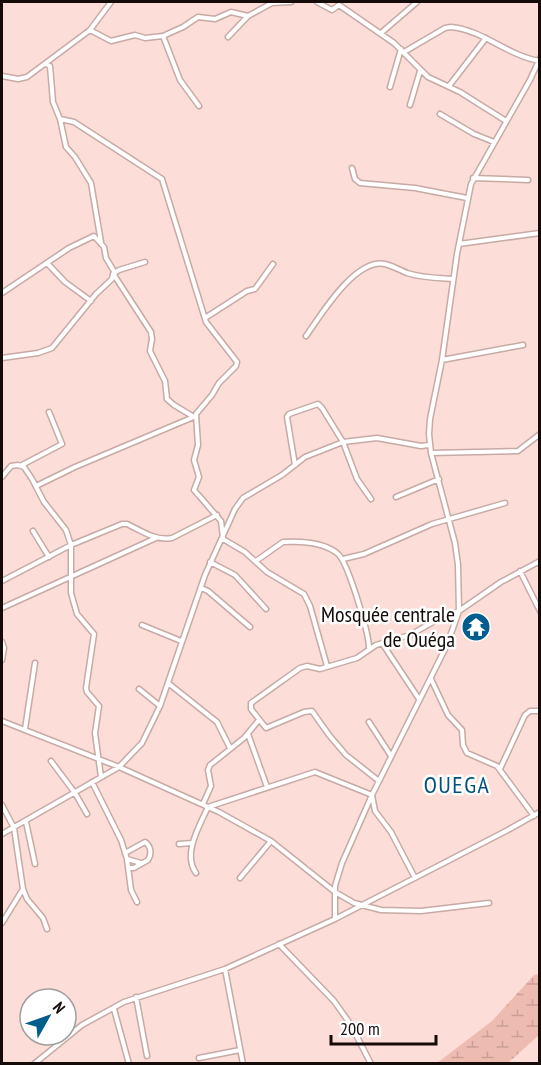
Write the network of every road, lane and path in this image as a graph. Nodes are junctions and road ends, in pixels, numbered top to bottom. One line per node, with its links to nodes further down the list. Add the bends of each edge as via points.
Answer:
1 (111, 2): 6 (street)
2 (291, 2): 5 (street, via 272,3)
3 (317, 2): 7 (street, via 332,10 339,5)
4 (417, 2): 7 (street)
5 (249, 16): 8 (street, via 231,12 215,19 198,17); 9 (street)
6 (90, 30): 8 (street, via 111,40 135,35); 13 (street)
7 (381, 33): 11 (street)
8 (164, 36): 19 (street, via 180,80)
9 (228, 37)
10 (486, 38): 11 (street, via 451,27); 12 (street, via 514,53); 16 (street)
11 (403, 51): 14 (street); 17 (street)
12 (539, 60): 22 (street)
13 (43, 66): 15 (street, via 22,79); 21 (street, via 50,66 53,102)
14 (420, 70): 16 (street, via 433,81); 18 (street)
15 (2, 76)
16 (449, 86): 22 (street)
17 (390, 87)
18 (410, 105)
19 (199, 106)
20 (440, 114): 23 (street)
21 (60, 119): 29 (street, via 66,147 91,183); 38 (street, via 74,122 162,178)
22 (506, 121): 23 (street)
23 (494, 142): 25 (street)
24 (352, 168): 27 (street, via 360,183)
25 (473, 178): 26 (street); 27 (street)
26 (528, 180)
27 (467, 198): 30 (street)
28 (540, 233): 30 (street)
29 (100, 242): 32 (street, via 94,236); 34 (street)
30 (459, 244): 35 (street)
31 (145, 262): 34 (street)
32 (46, 263): 36 (street); 37 (street)
33 (273, 264): 38 (street, via 255,289)
34 (114, 274): 37 (street); 44 (street, via 152,332 150,351 165,381 169,401)
35 (453, 279): 39 (street, via 420,277 377,263 346,283); 42 (street)
36 (2, 293)
37 (91, 301): 41 (street, via 52,348)
38 (205, 318): 44 (street, via 238,363)
39 (306, 336)
40 (523, 345): 42 (street)
41 (2, 358)
42 (442, 360): 47 (street)
43 (49, 412): 50 (street, via 62,444)
44 (194, 416): 53 (street); 57 (street, via 198,441 194,490)
45 (540, 434): 48 (street, via 518,451)
46 (343, 442): 47 (street, via 377,438); 49 (street, via 310,454); 49 (street, via 320,405 289,414); 55 (street, via 357,479)
47 (429, 445): 48 (street)
48 (431, 453): 52 (street)
49 (295, 465): 61 (street, via 243,498)
50 (21, 466): 51 (street, via 11,466); 53 (street)
51 (2, 477)
52 (439, 479): 54 (street); 58 (street)
53 (36, 486): 62 (street, via 66,530)
54 (396, 497)
55 (371, 498)
56 (505, 503): 58 (street)
57 (217, 516): 60 (street, via 172,538); 61 (street)
58 (449, 518): 64 (street); 74 (street, via 458,565)
59 (33, 531): 63 (street)
60 (156, 538): 62 (street, via 122,524); 69 (street)
61 (223, 539): 65 (street); 67 (street)
62 (71, 545): 63 (street); 69 (street)
63 (49, 557): 70 (street)
64 (343, 559): 65 (street, via 321,546 283,542); 81 (street)
65 (256, 561): 84 (street, via 306,596)
66 (540, 561): 68 (street)
67 (210, 562): 71 (street); 73 (street, via 235,576)
68 (520, 571): 74 (street); 75 (street)
69 (71, 575): 72 (street); 98 (street, via 77,614 94,634 86,688 99,706 95,727)
70 (2, 581)
71 (201, 588): 77 (street); 78 (street)
72 (2, 608)
73 (266, 609)
74 (459, 611): 80 (street, via 410,635); 85 (street)
75 (540, 611)
76 (142, 626): 78 (street)
77 (250, 627)
78 (181, 641): 86 (street)
79 (2, 642): 82 (street)
80 (382, 643): 81 (street); 88 (street)
81 (369, 648): 84 (street, via 357,658)
82 (2, 660)
83 (34, 663): 94 (street)
84 (327, 666): 91 (street, via 300,668 254,700 250,706)
85 (430, 678): 88 (street); 101 (street, via 448,715 462,730 467,753 493,763)
86 (167, 683): 89 (street); 96 (street, via 217,722)
87 (140, 689): 89 (street)
88 (419, 699): 97 (street)
89 (160, 706): 100 (street, via 142,743)
90 (540, 711): 101 (street, via 525,715)
91 (259, 720): 95 (street); 103 (street, via 268,728 312,711 346,755)
92 (2, 721): 94 (street)
93 (369, 722): 97 (street)
94 (26, 729): 98 (street)
95 (248, 734): 96 (street); 105 (street)
96 (230, 748): 109 (street, via 210,765 211,786)
97 (391, 757): 103 (street)
98 (98, 758): 100 (street); 102 (street)
99 (51, 761): 106 (street)
100 (119, 767): 102 (street); 109 (street)
101 (500, 770): 112 (street)
102 (101, 777): 104 (street)
103 (379, 781): 107 (street)
104 (92, 782): 106 (street); 119 (street)
105 (267, 787): 107 (street, via 315,772); 109 (street)
106 (75, 793): 111 (street); 113 (street)
107 (372, 795): 125 (street, via 375,811); 127 (street, via 339,871)
108 (2, 805): 114 (street)
109 (206, 806): 116 (street); 117 (street)
110 (540, 812): 112 (street)
111 (87, 814)
112 (534, 816): 125 (street)
113 (26, 822): 114 (street); 121 (street)
114 (14, 828): 115 (street); 126 (street)
115 (2, 834)
116 (271, 841): 124 (street); 127 (street)
117 (192, 843): 118 (street); 123 (street, via 191,864)
118 (178, 844)
119 (126, 856): 120 (street); 120 (street, via 147,843 151,855); 122 (street)
120 (141, 863): 122 (street)
121 (35, 864)
122 (128, 868): 128 (street)
123 (196, 873)
124 (240, 878)
125 (415, 878): 130 (street)
126 (23, 889): 132 (street); 133 (street)
127 (335, 892): 130 (street); 131 (street)
128 (137, 902)
129 (489, 903): 130 (street, via 421,911)
130 (359, 905): 131 (street)
131 (335, 919): 134 (street)
132 (2, 923)
133 (48, 929)
134 (279, 944): 135 (street); 144 (street, via 334,1001)
135 (225, 969): 136 (street); 138 (street)
136 (136, 997): 137 (street); 139 (street)
137 (114, 1009): 142 (street, via 82,1024); 143 (street)
138 (240, 1050): 140 (street); 141 (street)
139 (147, 1056)
140 (199, 1058)
141 (243, 1063)
142 (34, 1064)
143 (129, 1064)
144 (371, 1064)

